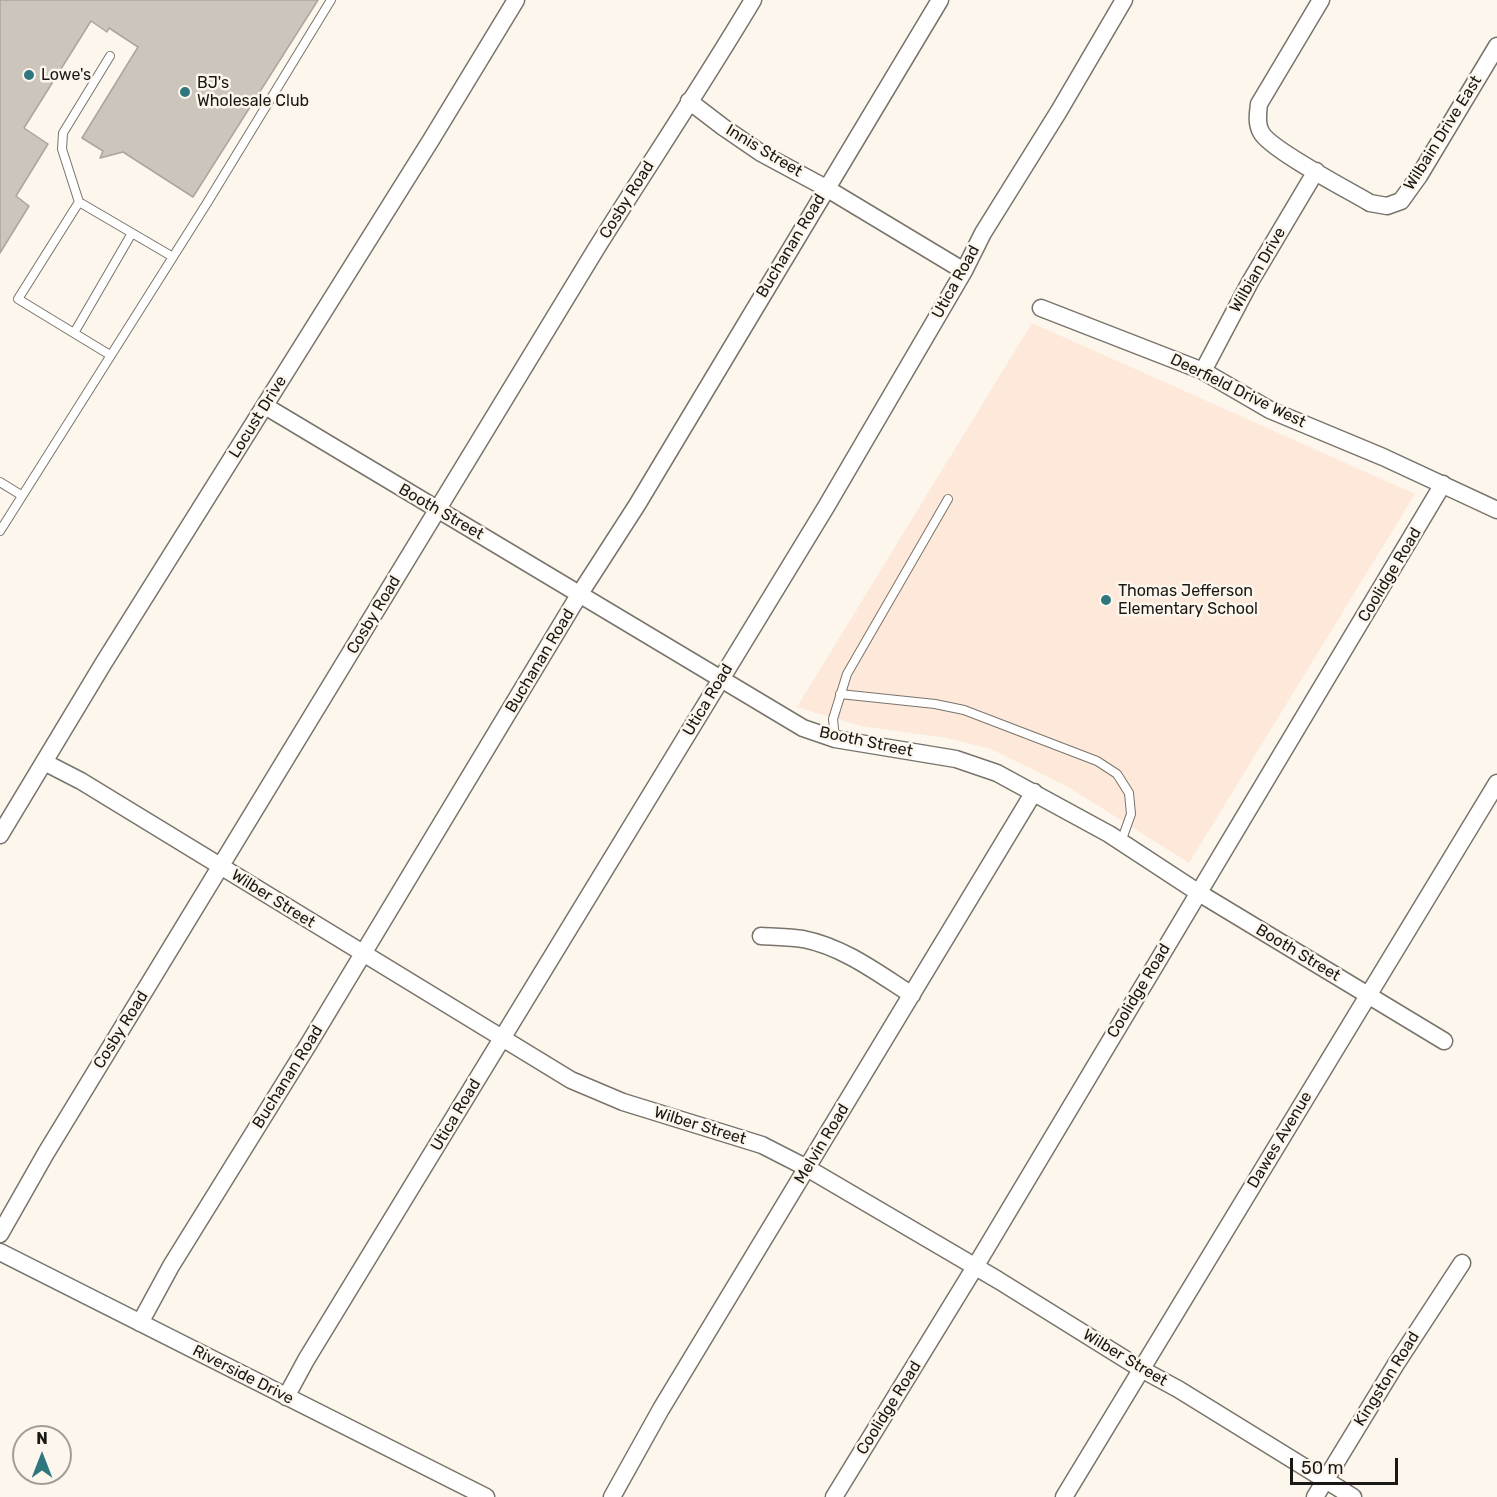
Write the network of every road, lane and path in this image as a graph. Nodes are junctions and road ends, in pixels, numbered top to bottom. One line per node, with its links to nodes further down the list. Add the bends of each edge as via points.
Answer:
1 (331, 0): 14 (lane)
2 (516, 0): 20 (street, Locust Drive)
3 (753, 0): 9 (street, Cosby Road)
4 (940, 0): 11 (street, Buchanan Road)
5 (1124, 0): 15 (street, Utica Road)
6 (1321, 0): 10 (street, via 1259,104 1257,117 1262,134 1277,148)
7 (1497, 46): 10 (street, Wilbain Drive East, via 1401,201 1388,206 1370,203)
8 (110, 56): 12 (lane, via 63,133 62,149)
9 (689, 101): 11 (street, Innis Street, via 761,153); 25 (street, Cosby Road)
10 (1316, 171): 19 (street, Wilbian Drive)
11 (826, 188): 15 (street, Innis Street); 28 (street, Buchanan Road)
12 (79, 202): 13 (lane); 17 (lane, via 18,299)
13 (132, 233): 14 (lane); 17 (lane)
14 (173, 257): 18 (lane)
15 (964, 271): 29 (street, Utica Road)
16 (1041, 308): 19 (street, Deerfield Drive West)
17 (74, 333): 18 (lane)
18 (110, 355): 23 (lane)
19 (1203, 371): 22 (street, Deerfield Drive West, via 1270,410)
20 (265, 406): 25 (street, Booth Street); 32 (street, Locust Drive)
21 (0, 482): 23 (lane)
22 (1443, 484): 26 (street, Deerfield Drive West); 38 (street, Coolidge Road)
23 (21, 495): 27 (lane)
24 (948, 499): 30 (lane, via 847,674)
25 (438, 509): 28 (street, Booth Street); 37 (street, Cosby Road)
26 (1497, 510)
27 (0, 531)
28 (579, 595): 29 (street, Booth Street); 40 (street, Buchanan Road)
29 (720, 679): 31 (street, Booth Street, via 803,728); 43 (street, Utica Road)
30 (840, 694): 31 (lane, via 833,719); 36 (lane, via 964,710 1097,761 1117,774 1129,793 1131,814)
31 (835, 739): 34 (street, Booth Street, via 956,759 997,773)
32 (44, 762): 35 (street, Locust Drive); 37 (street, Wilber Street)
33 (1497, 783): 42 (street, Dawes Avenue)
34 (1034, 792): 36 (street, Booth Street); 41 (street, Melvin Road)
35 (0, 835)
36 (1121, 842): 38 (street, Booth Street)
37 (222, 867): 40 (street, Wilber Street); 46 (street, Cosby Road)
38 (1199, 893): 42 (street, Booth Street); 49 (street, Coolidge Road)
39 (761, 936): 41 (street, via 803,939 830,947)
40 (362, 954): 43 (street, Wilber Street); 50 (street, Buchanan Road)
41 (912, 995): 45 (street, Melvin Road)
42 (1368, 996): 44 (street, Booth Street); 51 (street, Dawes Avenue)
43 (503, 1038): 45 (street, Wilber Street, via 571,1080 612,1098 762,1145); 52 (street, Utica Road)
44 (1443, 1041)
45 (807, 1167): 49 (street, Wilber Street); 55 (street, Melvin Road)
46 (0, 1234)
47 (0, 1252): 50 (street, Riverside Drive)
48 (1462, 1263): 53 (street, Kingston Road)
49 (975, 1267): 51 (street, Wilber Street); 56 (street, Coolidge Road)
50 (140, 1323): 52 (street, Riverside Drive)
51 (1141, 1369): 53 (street, Wilber Street); 57 (street, Dawes Avenue)
52 (286, 1397): 54 (street, Riverside Drive)
53 (1325, 1480): 58 (street, Kingston Road); 59 (street, Wilber Street)
54 (486, 1497)
55 (612, 1497)
56 (834, 1497)
57 (1064, 1497)
58 (1315, 1497)
59 (1353, 1497)

